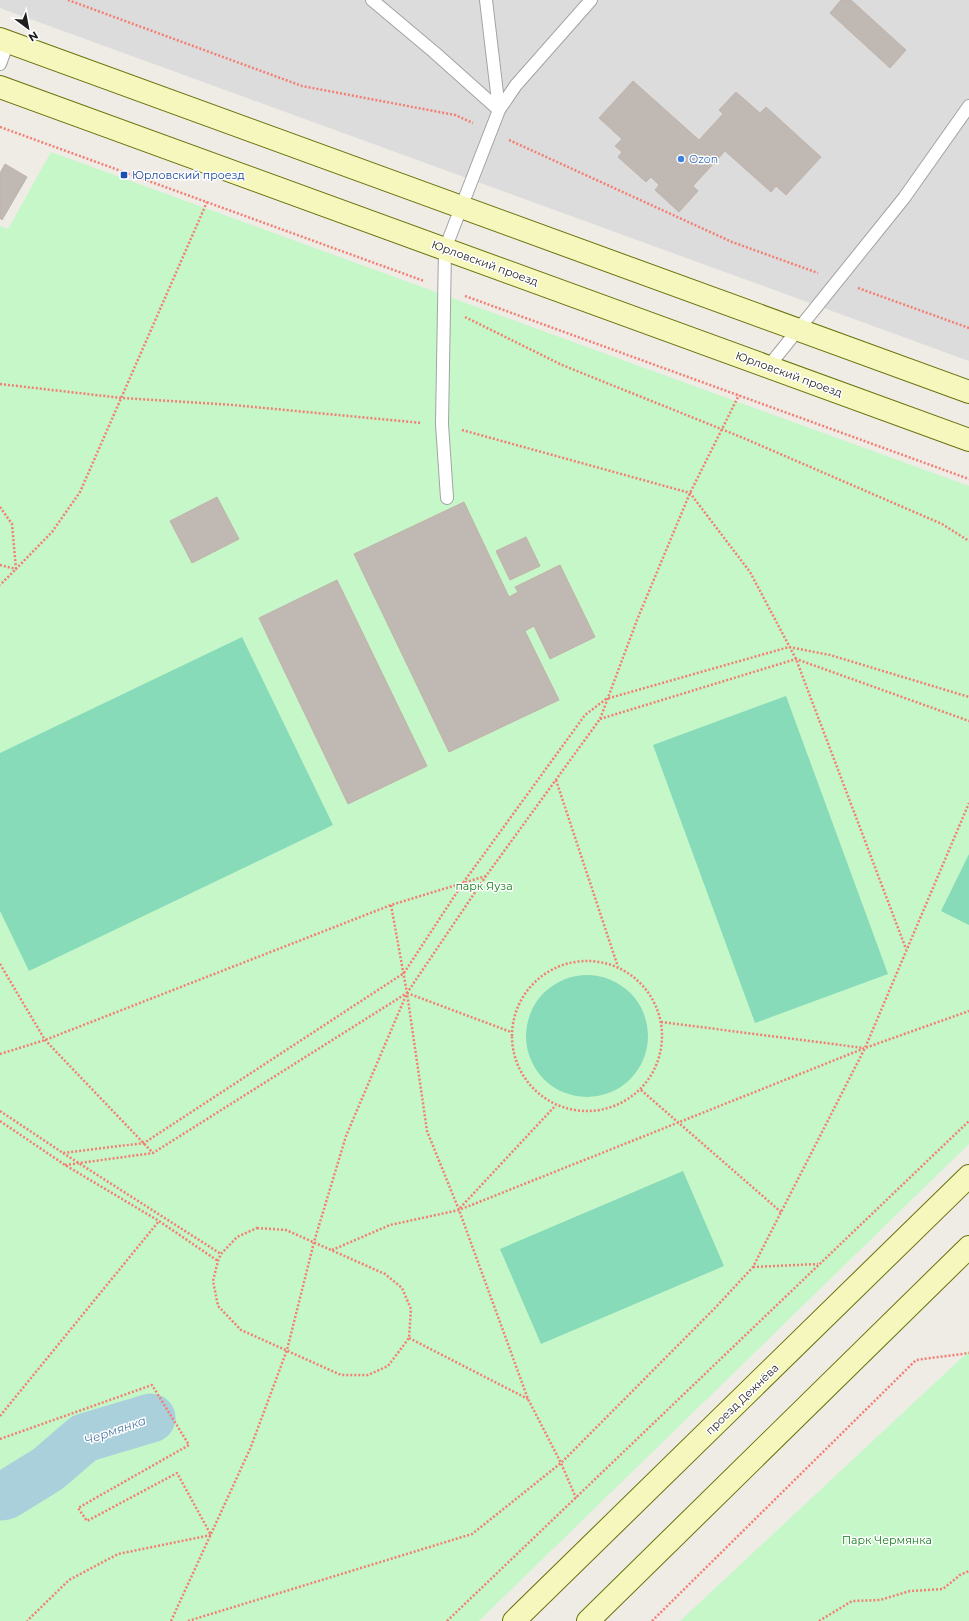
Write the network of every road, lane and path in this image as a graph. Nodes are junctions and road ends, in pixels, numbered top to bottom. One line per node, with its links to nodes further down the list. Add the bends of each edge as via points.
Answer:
1 (68, 0): 11 (path, via 302,86 455,115)
2 (372, 0): 9 (lane)
3 (486, 0): 9 (lane)
4 (591, 0): 9 (lane, via 516,85)
5 (4, 40): 6 (lane); 13 (main road)
6 (0, 64)
7 (0, 87): 14 (main road, Юрловский проезд)
8 (969, 106): 15 (lane, via 904,198)
9 (499, 110): 11 (lane)
10 (0, 127): 12 (path)
11 (490, 131): 13 (lane); 15 (path, via 732,242)
12 (207, 202): 16 (path); 30 (path, via 80,492 52,532)
13 (461, 207): 14 (lane); 19 (main road)
14 (445, 249): 16 (lane); 20 (main road, Юрловский проезд)
15 (838, 280): 18 (path); 19 (lane)
16 (445, 288): 17 (lane); 22 (path)
17 (444, 307): 23 (path, via 562,365); 26 (lane, via 442,424)
18 (969, 328)
19 (798, 329): 20 (lane); 21 (main road)
20 (768, 367): 24 (main road, Юрловский проезд)
21 (969, 392)
22 (739, 395): 23 (path); 25 (path)
23 (722, 429): 28 (path, via 942,524); 34 (path, via 690,493)
24 (969, 440)
25 (969, 479)
26 (446, 498)
27 (0, 506): 30 (path, via 12,524)
28 (969, 541)
29 (0, 565): 30 (path)
30 (16, 569): 31 (path)
31 (0, 584)
32 (796, 659): 35 (path); 36 (path); 42 (path)
33 (969, 697): 34 (path, via 830,656 789,647)
34 (606, 699): 35 (path); 40 (path, via 585,715)
35 (600, 719): 37 (path)
36 (969, 721)
37 (556, 780): 39 (path); 44 (path)
38 (969, 803): 42 (path)
39 (486, 876): 40 (path); 46 (path)
40 (463, 883): 41 (path); 45 (path)
41 (391, 905): 45 (path); 50 (path)
42 (906, 949): 51 (path)
43 (0, 964): 50 (path)
44 (618, 967): 48 (path, via 647,990 656,1005); 49 (path, via 601,962 582,961 564,964 548,972 534,983 522,998 515,1014)
45 (404, 973): 46 (path); 59 (path)
46 (407, 993): 49 (path); 61 (path); 65 (path, via 427,1131); 68 (path, via 346,1136)
47 (969, 1011): 51 (path)
48 (661, 1022): 51 (path); 53 (path, via 662,1041 659,1059)
49 (512, 1032): 54 (path, via 512,1050 518,1068 540,1096)
50 (45, 1040): 52 (path); 59 (path)
51 (864, 1048): 58 (path); 66 (path)
52 (0, 1054)
53 (641, 1090): 54 (path, via 610,1109 592,1112); 58 (path)
54 (556, 1106): 65 (path)
55 (0, 1111): 60 (path)
56 (0, 1121): 63 (path)
57 (969, 1121): 73 (path)
58 (678, 1122): 65 (path); 66 (path)
59 (144, 1143): 60 (path); 61 (path)
60 (63, 1153): 62 (path)
61 (153, 1153): 62 (path)
62 (79, 1163): 63 (path); 71 (path)
63 (65, 1165): 67 (path)
64 (969, 1176): 89 (main road, проезд Дежнёва)
65 (459, 1210): 70 (path, via 390,1225); 78 (path)
66 (781, 1212): 74 (path)
67 (159, 1221): 72 (path); 79 (path)
68 (314, 1242): 70 (path); 71 (path, via 286,1230 257,1228 237,1237); 76 (path)
69 (969, 1247): 90 (main road)
70 (332, 1250): 75 (path, via 385,1274 402,1288 411,1309)
71 (221, 1254): 72 (path)
72 (218, 1261): 76 (path, via 213,1281 218,1306 241,1330)
73 (819, 1264): 74 (path); 82 (path)
74 (753, 1267): 81 (path)
75 (409, 1338): 76 (path, via 388,1366 368,1375 341,1374); 78 (path)
76 (287, 1350): 83 (path, via 250,1449)
77 (969, 1353): 91 (path, via 916,1360)
78 (528, 1399): 81 (path)
79 (0, 1416)
80 (0, 1439): 83 (path, via 152,1385 189,1446 78,1508 87,1521 177,1473)
81 (561, 1463): 82 (path); 87 (path, via 472,1534)
82 (576, 1498): 88 (path)
83 (211, 1534): 85 (path, via 118,1554 68,1580); 86 (path)
84 (969, 1571): 92 (path, via 943,1589 910,1591 880,1600 852,1601)
85 (27, 1621)
86 (170, 1621)
87 (188, 1621)
88 (447, 1621)
89 (514, 1621)
90 (588, 1621)
91 (652, 1621)
92 (819, 1621)

